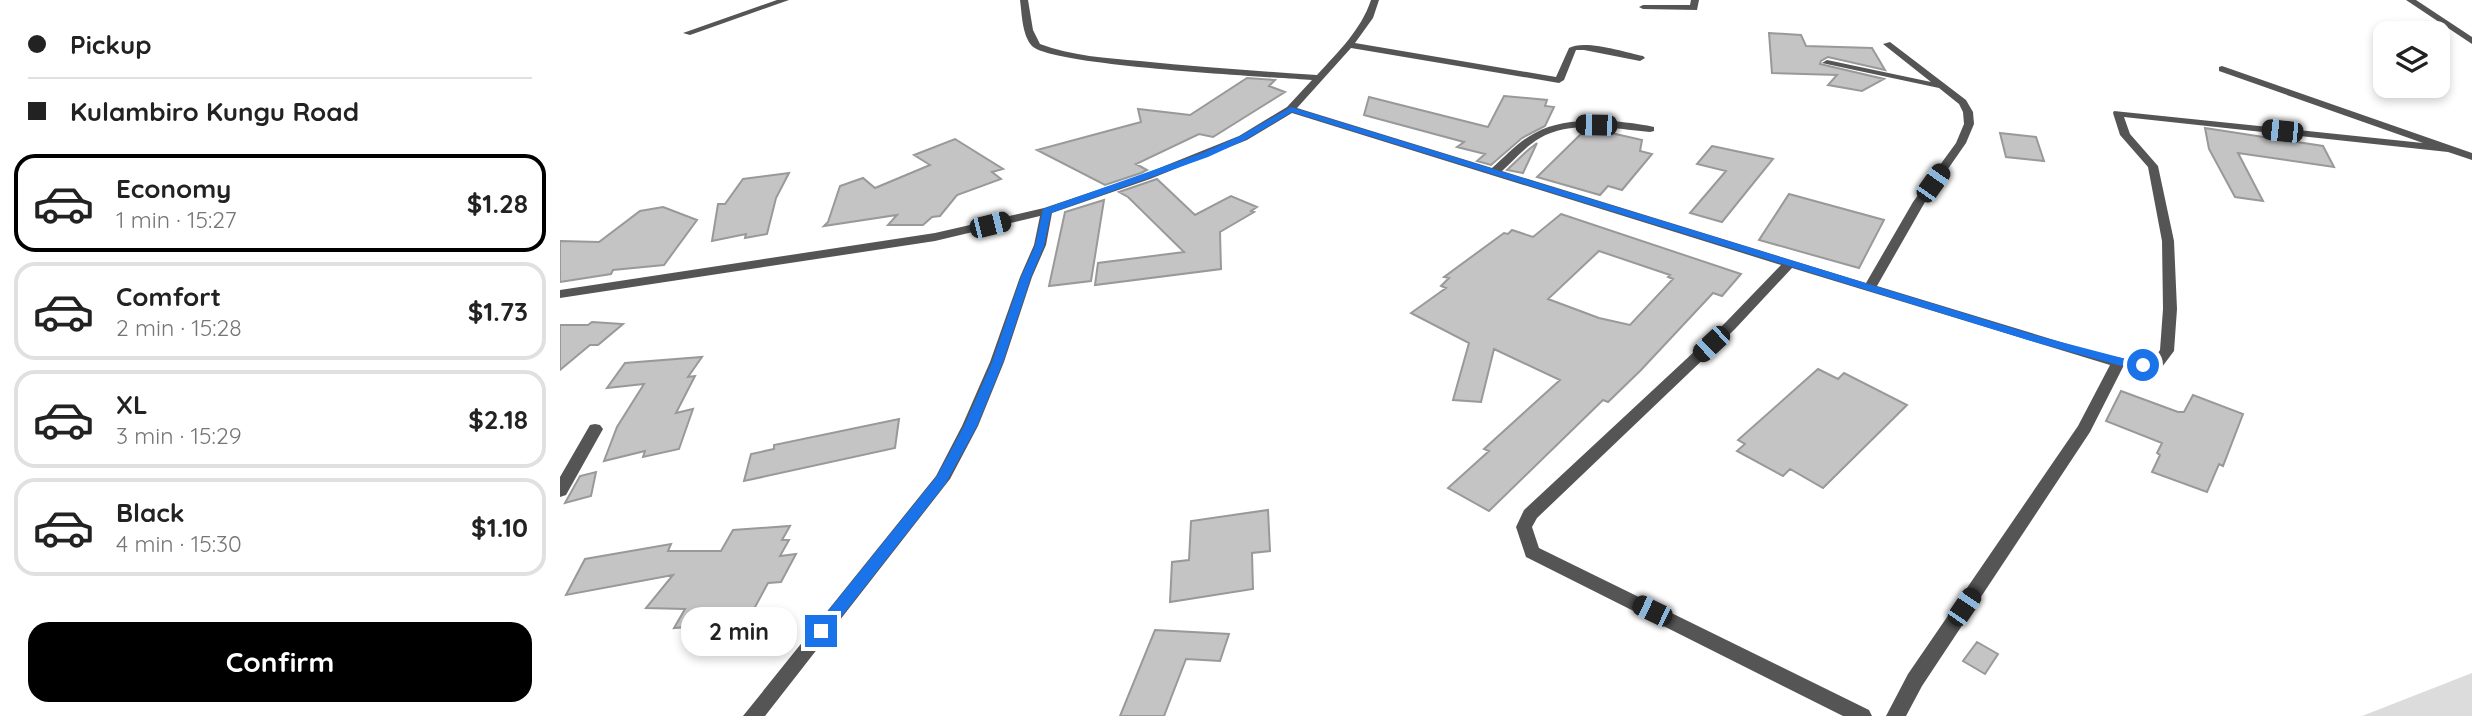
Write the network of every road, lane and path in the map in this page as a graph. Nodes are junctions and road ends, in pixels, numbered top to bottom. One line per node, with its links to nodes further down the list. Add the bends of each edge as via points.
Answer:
1 (785, 0): 7 (street)
2 (1024, 0): 14 (street, via 1027,23 1037,46 1045,51)
3 (1375, 0): 10 (street, via 1369,18)
4 (1695, 0): 6 (street, via 1694,8)
5 (2410, 0): 8 (street)
6 (1643, 7)
7 (687, 33)
8 (2472, 41)
9 (1887, 44): 15 (street)
10 (1349, 45): 11 (street, via 1559,80 1573,48); 14 (street)
11 (1640, 58)
12 (1827, 63): 15 (street)
13 (2222, 69): 18 (street)
14 (1317, 78): 16 (street)
15 (1941, 87): 23 (street, via 1963,102 1969,124 1961,144 1919,202)
16 (1291, 109): 20 (street); 21 (street, via 1205,155)
17 (1650, 129): 20 (street, via 1579,125 1551,130 1538,134)
18 (2447, 149): 19 (street); 25 (street, via 2118,113 2125,135 2149,159 2156,179 2168,241 2170,309 2163,359 2143,365)
19 (2472, 158)
20 (1494, 171): 22 (street)
21 (1046, 211): 24 (street, via 878,248); 28 (street, via 1040,246 998,362 942,479)
22 (1790, 263): 23 (street); 29 (street, via 1730,326 1530,514 1524,527 1532,552)
23 (1869, 289): 25 (street)
24 (560, 294)
25 (2118, 362): 30 (street, via 2085,428 1915,680)
26 (595, 429): 27 (street)
27 (560, 491)
28 (753, 716)
29 (1862, 716)
30 (1896, 716)

